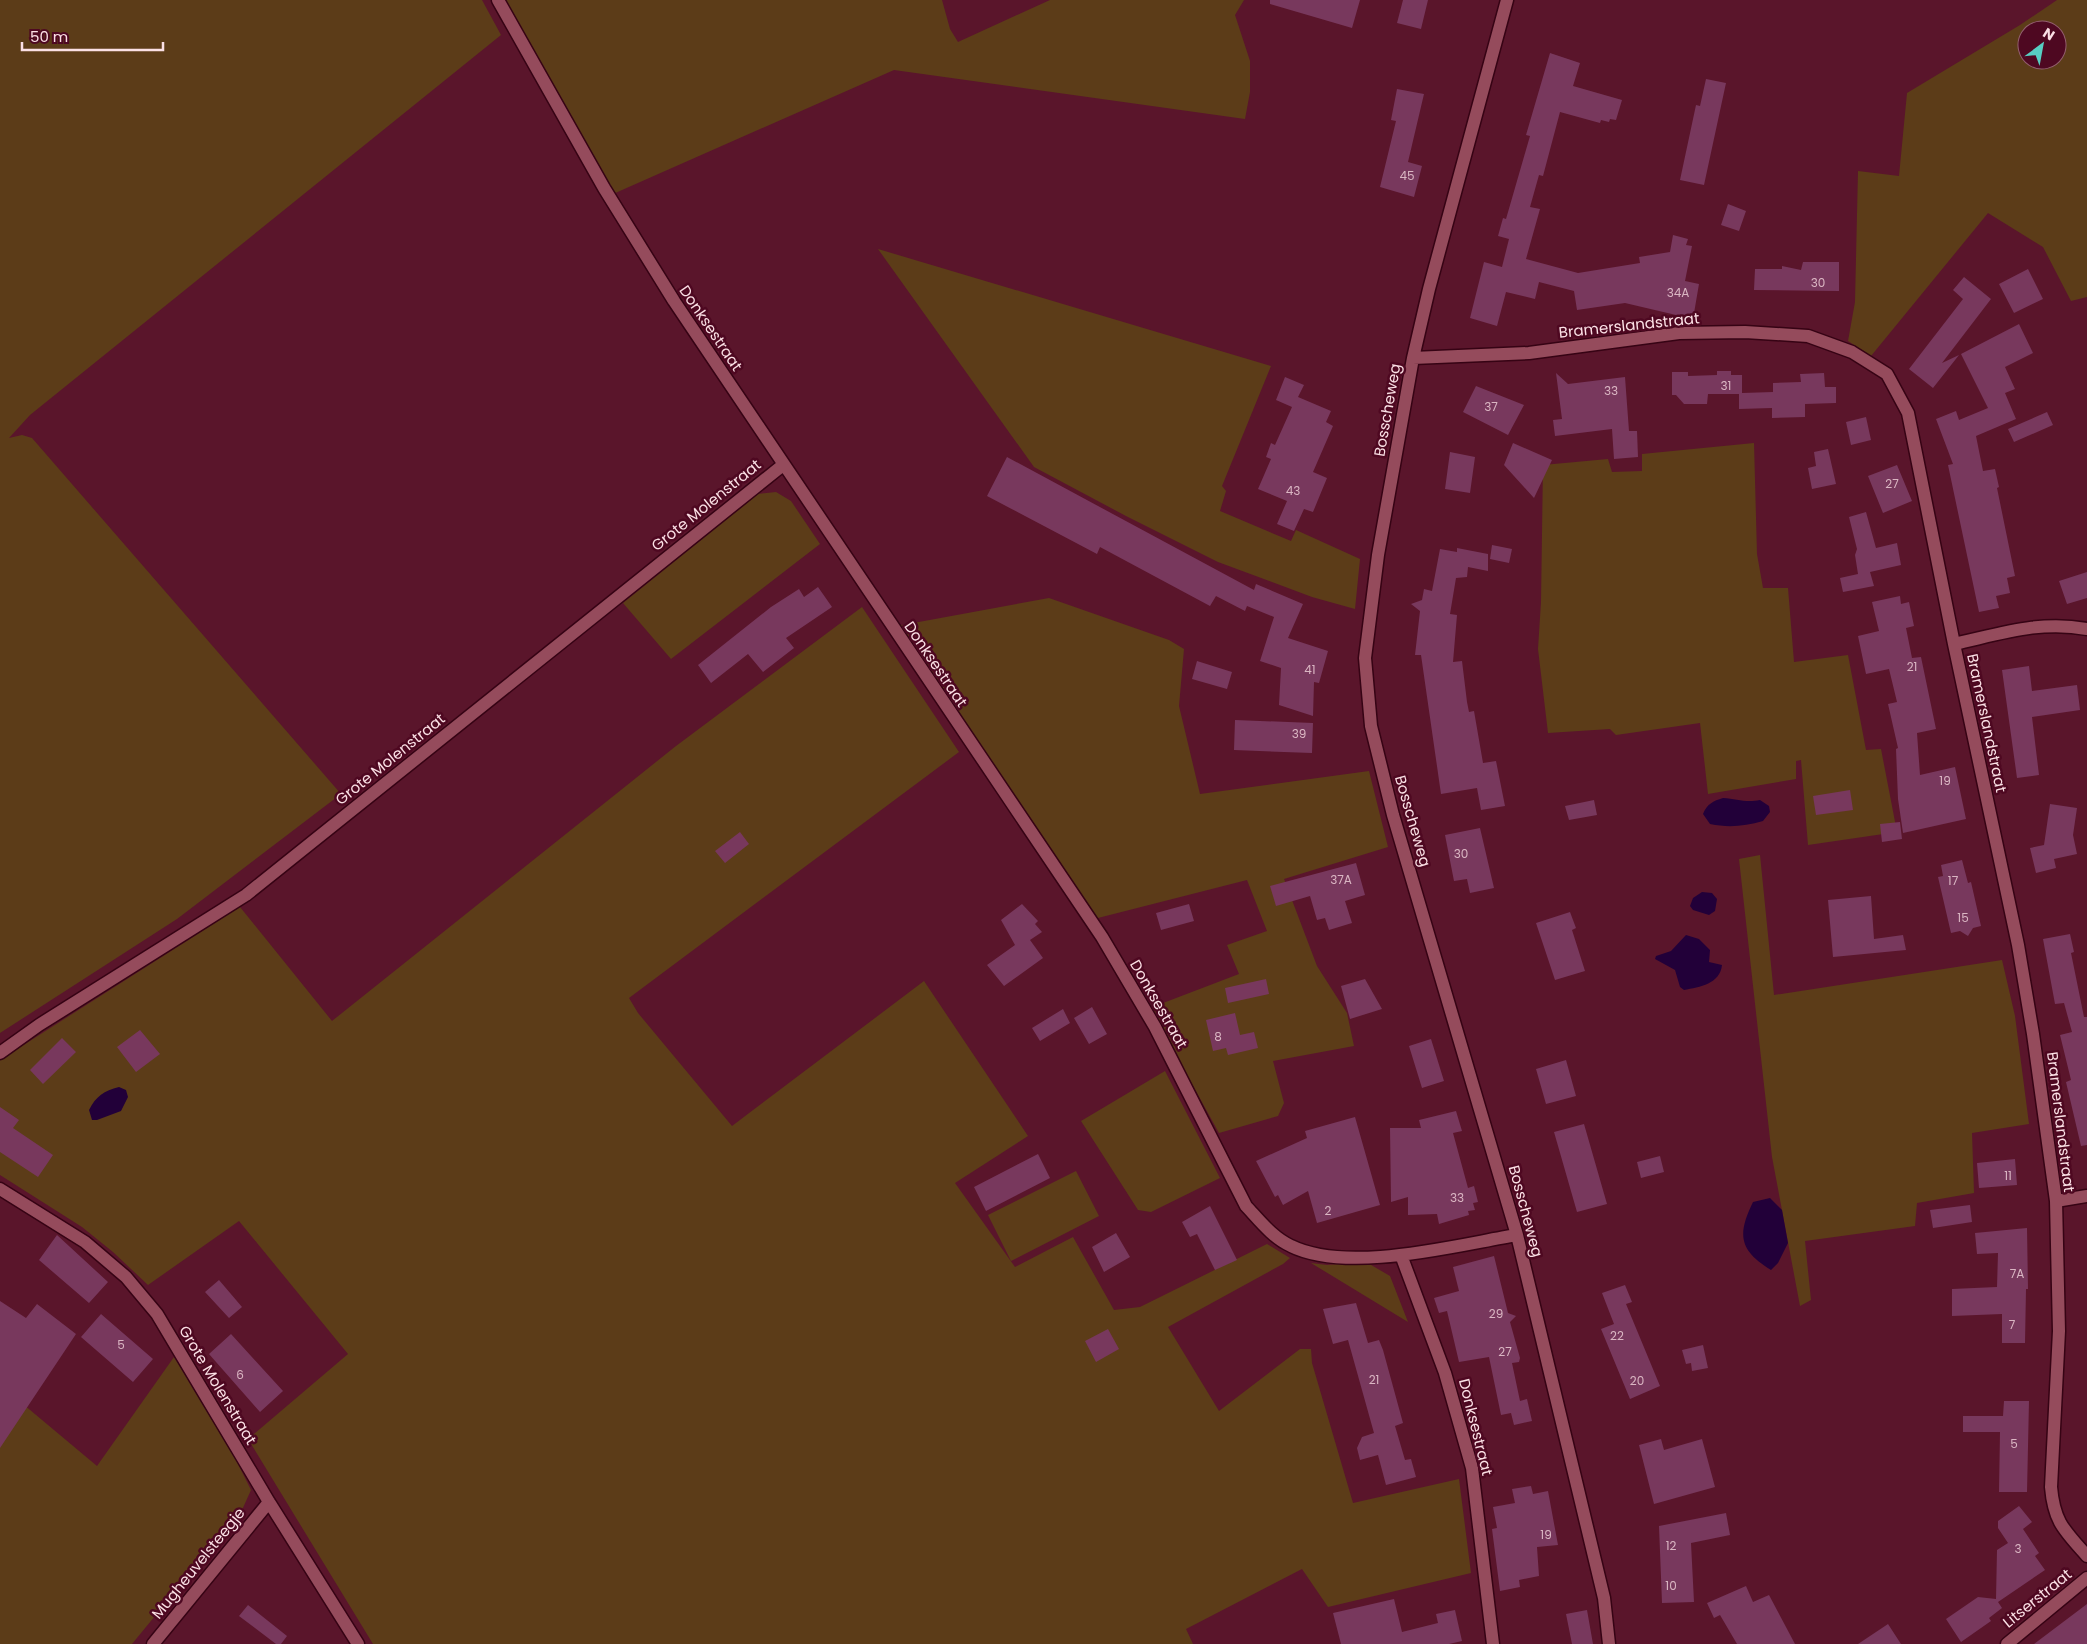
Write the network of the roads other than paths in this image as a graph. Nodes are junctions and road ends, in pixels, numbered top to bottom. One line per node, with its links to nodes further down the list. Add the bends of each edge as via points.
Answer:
1 (498, 0): 4 (street, Donksestraat, via 604,188 674,301)
2 (1507, 0): 3 (street, Bosscheweg)
3 (1413, 358): 6 (street, Bramerslandstraat, via 1530,353 1679,333 1716,332 1808,336 1852,352 1886,374 1908,413); 11 (street, Bosscheweg, via 1378,555 1365,658 1371,726 1393,816)
4 (783, 464): 7 (street, Grote Molenstraat, via 246,895); 12 (street, Donksestraat, via 1102,937 1155,1026 1246,1206 1268,1230 1290,1246 1316,1256)
5 (2087, 629): 6 (street, via 2039,625)
6 (1954, 644): 10 (street, Bramerslandstraat, via 2018,945)
7 (0, 1053)
8 (0, 1188): 13 (street, Grote Molenstraat, via 85,1242 126,1277 157,1314)
9 (2087, 1196): 10 (street)
10 (2056, 1201): 14 (street, Bramerslandstraat, via 2059,1331 2051,1487 2053,1509 2063,1529)
11 (1517, 1235): 12 (street, Donksestraat); 19 (street, Bosscheweg, via 1604,1598)
12 (1401, 1255): 18 (street, Donksestraat, via 1445,1373 1472,1468)
13 (269, 1502): 16 (street, Mugheuvelsteegje); 17 (street, Grote Molenstraat)
14 (2087, 1556)
15 (2087, 1578): 20 (street, Litserstraat)
16 (153, 1644)
17 (358, 1644)
18 (1493, 1644)
19 (1609, 1644)
20 (2007, 1644)

